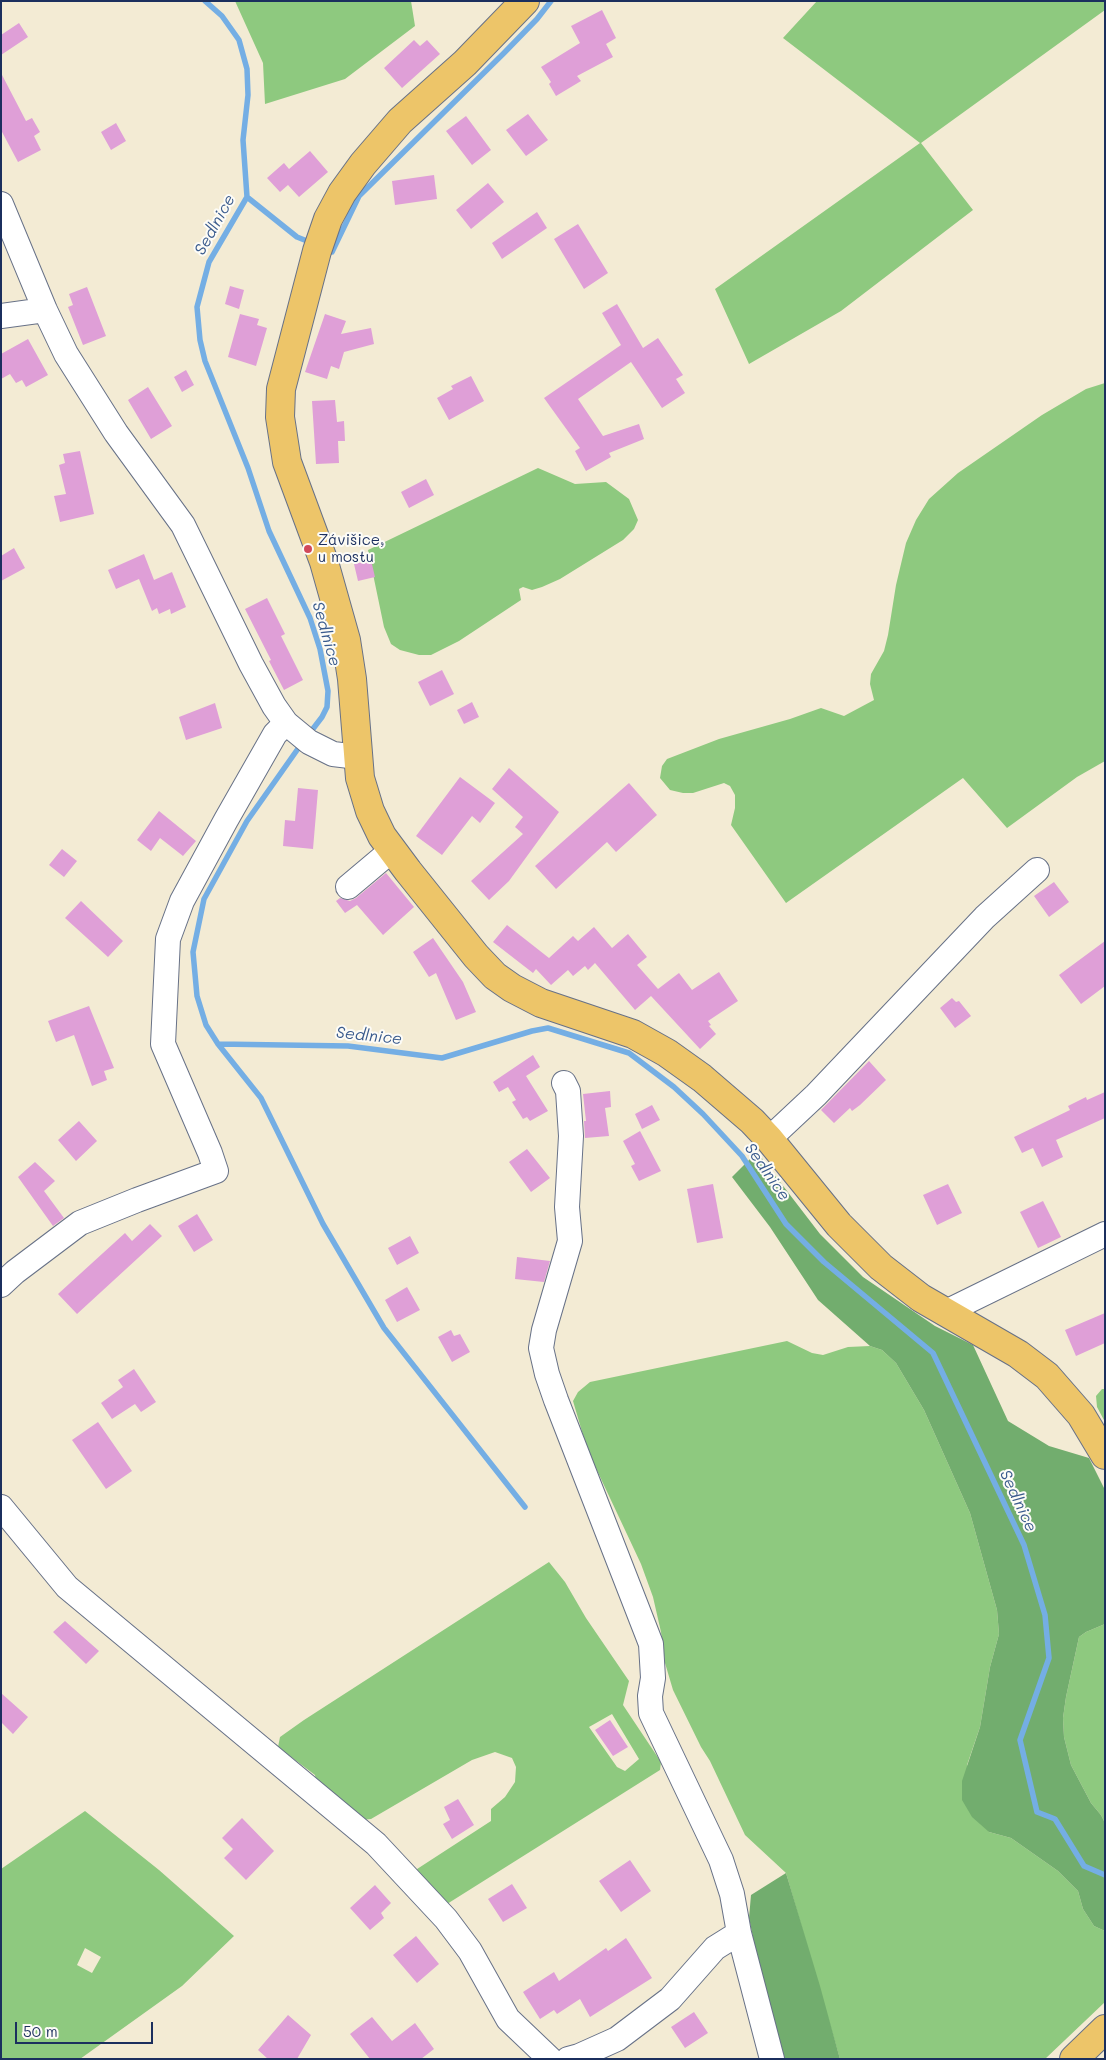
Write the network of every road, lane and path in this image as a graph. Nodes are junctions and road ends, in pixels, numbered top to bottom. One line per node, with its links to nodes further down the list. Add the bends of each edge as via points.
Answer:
1 (525, 1): 6 (main road, via 465,63 400,122 362,164 335,206 319,245 284,373 280,417 287,462 324,562 346,640)
2 (1, 204): 3 (street)
3 (45, 310): 4 (street); 5 (street, via 66,354 97,405 183,525 251,664)
4 (1, 316)
5 (289, 727): 6 (street, via 328,752); 13 (street, via 275,734 226,820 182,901 168,940 164,1044 216,1171 80,1223)
6 (358, 756): 7 (main road, via 360,778 370,811)
7 (392, 850): 9 (street); 11 (main road, via 476,956 504,983 541,1002 617,1027 656,1046 714,1088)
8 (1037, 870): 11 (street, via 985,917 816,1095)
9 (348, 887)
10 (564, 1083): 17 (street, via 568,1091 571,1136 566,1207 570,1241 541,1348 556,1400 650,1644 653,1678 650,1713 721,1860 732,1894)
11 (769, 1138): 14 (main road, via 866,1254 902,1285)
12 (1105, 1234): 14 (street)
13 (1, 1285)
14 (944, 1313): 15 (main road, via 1018,1354 1047,1376 1081,1415)
15 (1105, 1455)
16 (1, 1507): 19 (street, via 67,1587 376,1844 446,1918 470,1951 508,2019)
17 (739, 1934): 20 (street, via 715,1948 670,1999 617,2039); 21 (street)
18 (1105, 2029): 22 (main road)
19 (550, 2059)
20 (568, 2059)
21 (772, 2059)
22 (1074, 2059)

